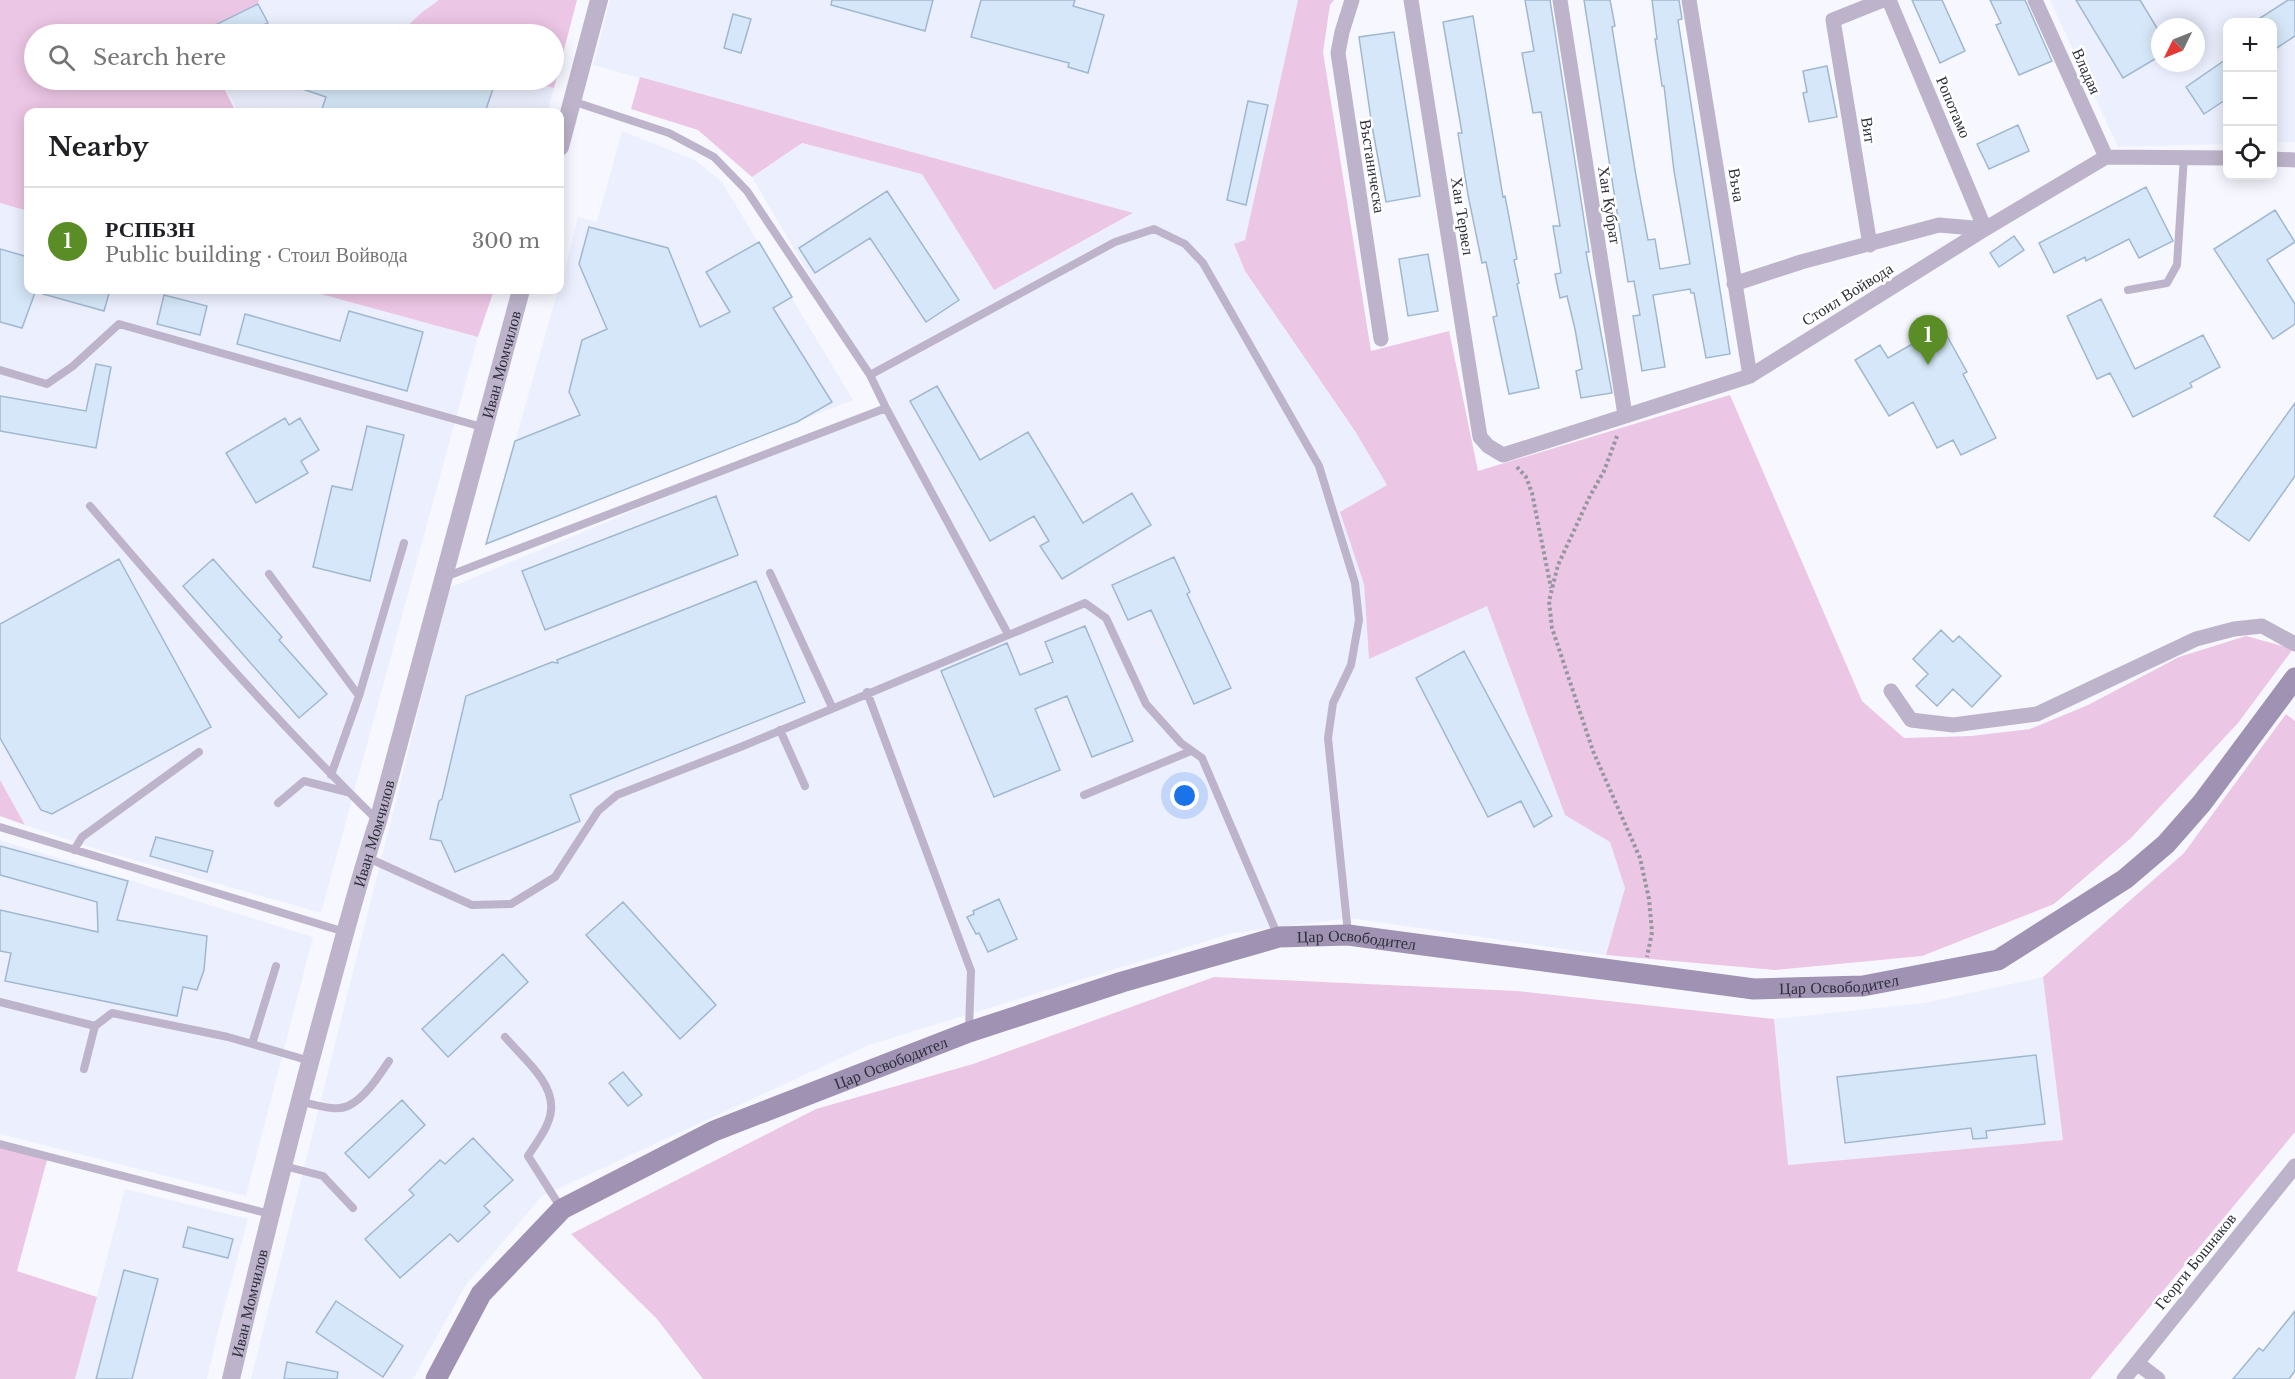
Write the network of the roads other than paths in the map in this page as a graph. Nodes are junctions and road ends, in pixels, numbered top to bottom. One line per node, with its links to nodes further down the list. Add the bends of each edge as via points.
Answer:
1 (599, 0): 9 (street)
2 (1352, 0): 21 (street, Въстаническа, via 1338,54)
3 (1411, 0): 28 (street, Хан Тервел, via 1480,437)
4 (1560, 0): 26 (street, Хан Кубрат)
5 (1689, 0): 18 (street, Въча)
6 (1883, 0): 17 (street, Вит, via 1833,20)
7 (1889, 0): 16 (street, Ропотамо)
8 (2035, 0): 12 (street, Владая)
9 (572, 101): 10 (street); 23 (lane, via 669,133 714,158 747,191)
10 (564, 132)
11 (2184, 156): 12 (street); 13 (street); 19 (lane, via 2177,265 2167,284)
12 (2106, 157): 16 (street, Стоил Войвода)
13 (2223, 158)
14 (2277, 159): 15 (street)
15 (2295, 160)
16 (1985, 229): 17 (street, via 1939,225); 24 (street, Стоил Войвода)
17 (1870, 245): 18 (street)
18 (1734, 284): 24 (street, Въча)
19 (2128, 291)
20 (520, 294): 27 (street, Иван Момчилов)
21 (1381, 339)
22 (0, 370): 27 (lane, via 47,384 74,366 119,324)
23 (870, 375): 25 (lane); 54 (lane, via 1115,242 1154,229 1185,244 1203,263 1319,466 1354,583 1359,620 1351,665 1333,703 1328,738)
24 (1749, 376): 26 (street, Стоил Войвода)
25 (886, 408): 33 (lane); 34 (lane)
26 (1625, 415): 28 (street, Стоил Войвода)
27 (484, 428): 33 (street, Иван Момчилов)
28 (1503, 455)
29 (90, 506): 44 (lane, via 207,642)
30 (404, 543): 39 (lane)
31 (770, 573): 40 (lane)
32 (269, 574): 39 (lane)
33 (444, 577): 49 (street, Иван Момчилов)
34 (1008, 634): 38 (lane); 42 (lane, via 1085,603 1106,618 1146,704)
35 (2295, 644): 37 (street, via 2262,626 2234,629 2196,639 2037,714 1953,725 1911,720)
36 (2295, 678): 54 (main road, Цар Освободител, via 2202,803 2166,844 2125,879 1998,960 1863,986 1754,989)
37 (1891, 691)
38 (867, 692): 40 (lane); 59 (lane, via 971,971)
39 (359, 696): 44 (lane)
40 (832, 708): 41 (lane)
41 (780, 730): 45 (lane); 52 (lane, via 617,795 598,811 555,877 511,904 472,905)
42 (1191, 751): 47 (lane); 55 (lane, via 1202,758)
43 (199, 752): 51 (lane, via 82,837)
44 (331, 775): 46 (lane)
45 (805, 786)
46 (349, 792): 48 (lane, via 304,782); 49 (lane)
47 (1084, 795)
48 (278, 803)
49 (378, 821): 52 (street, Иван Момчилов)
50 (0, 827): 51 (lane)
51 (74, 850): 53 (lane)
52 (366, 857): 53 (street, Иван Момчилов)
53 (345, 932): 62 (street, Иван Момчилов)
54 (1348, 935): 55 (main road, Цар Освободител)
55 (1279, 937): 59 (main road, Цар Освободител)
56 (276, 966): 61 (lane)
57 (0, 1002): 58 (lane)
58 (95, 1026): 61 (lane, via 112,1013); 64 (lane)
59 (969, 1032): 70 (main road, Цар Освободител, via 714,1131)
60 (505, 1037): 70 (lane, via 549,1089 552,1111 528,1156)
61 (252, 1044): 62 (lane)
62 (310, 1061): 65 (street, Иван Момчилов)
63 (389, 1061): 65 (lane, via 346,1107)
64 (84, 1070)
65 (300, 1101): 67 (street, Иван Момчилов)
66 (0, 1144): 71 (lane)
67 (283, 1166): 69 (lane, via 323,1176); 71 (street, Иван Момчилов)
68 (2295, 1166): 72 (street, Георги Бошнаков)
69 (353, 1208)
70 (562, 1209): 74 (main road, Цар Освободител, via 481,1294)
71 (270, 1214): 73 (street, Иван Момчилов)
72 (2137, 1363): 75 (street, Георги Бошнаков); 76 (street)
73 (231, 1379)
74 (436, 1379)
75 (2124, 1379)
76 (2158, 1379)

